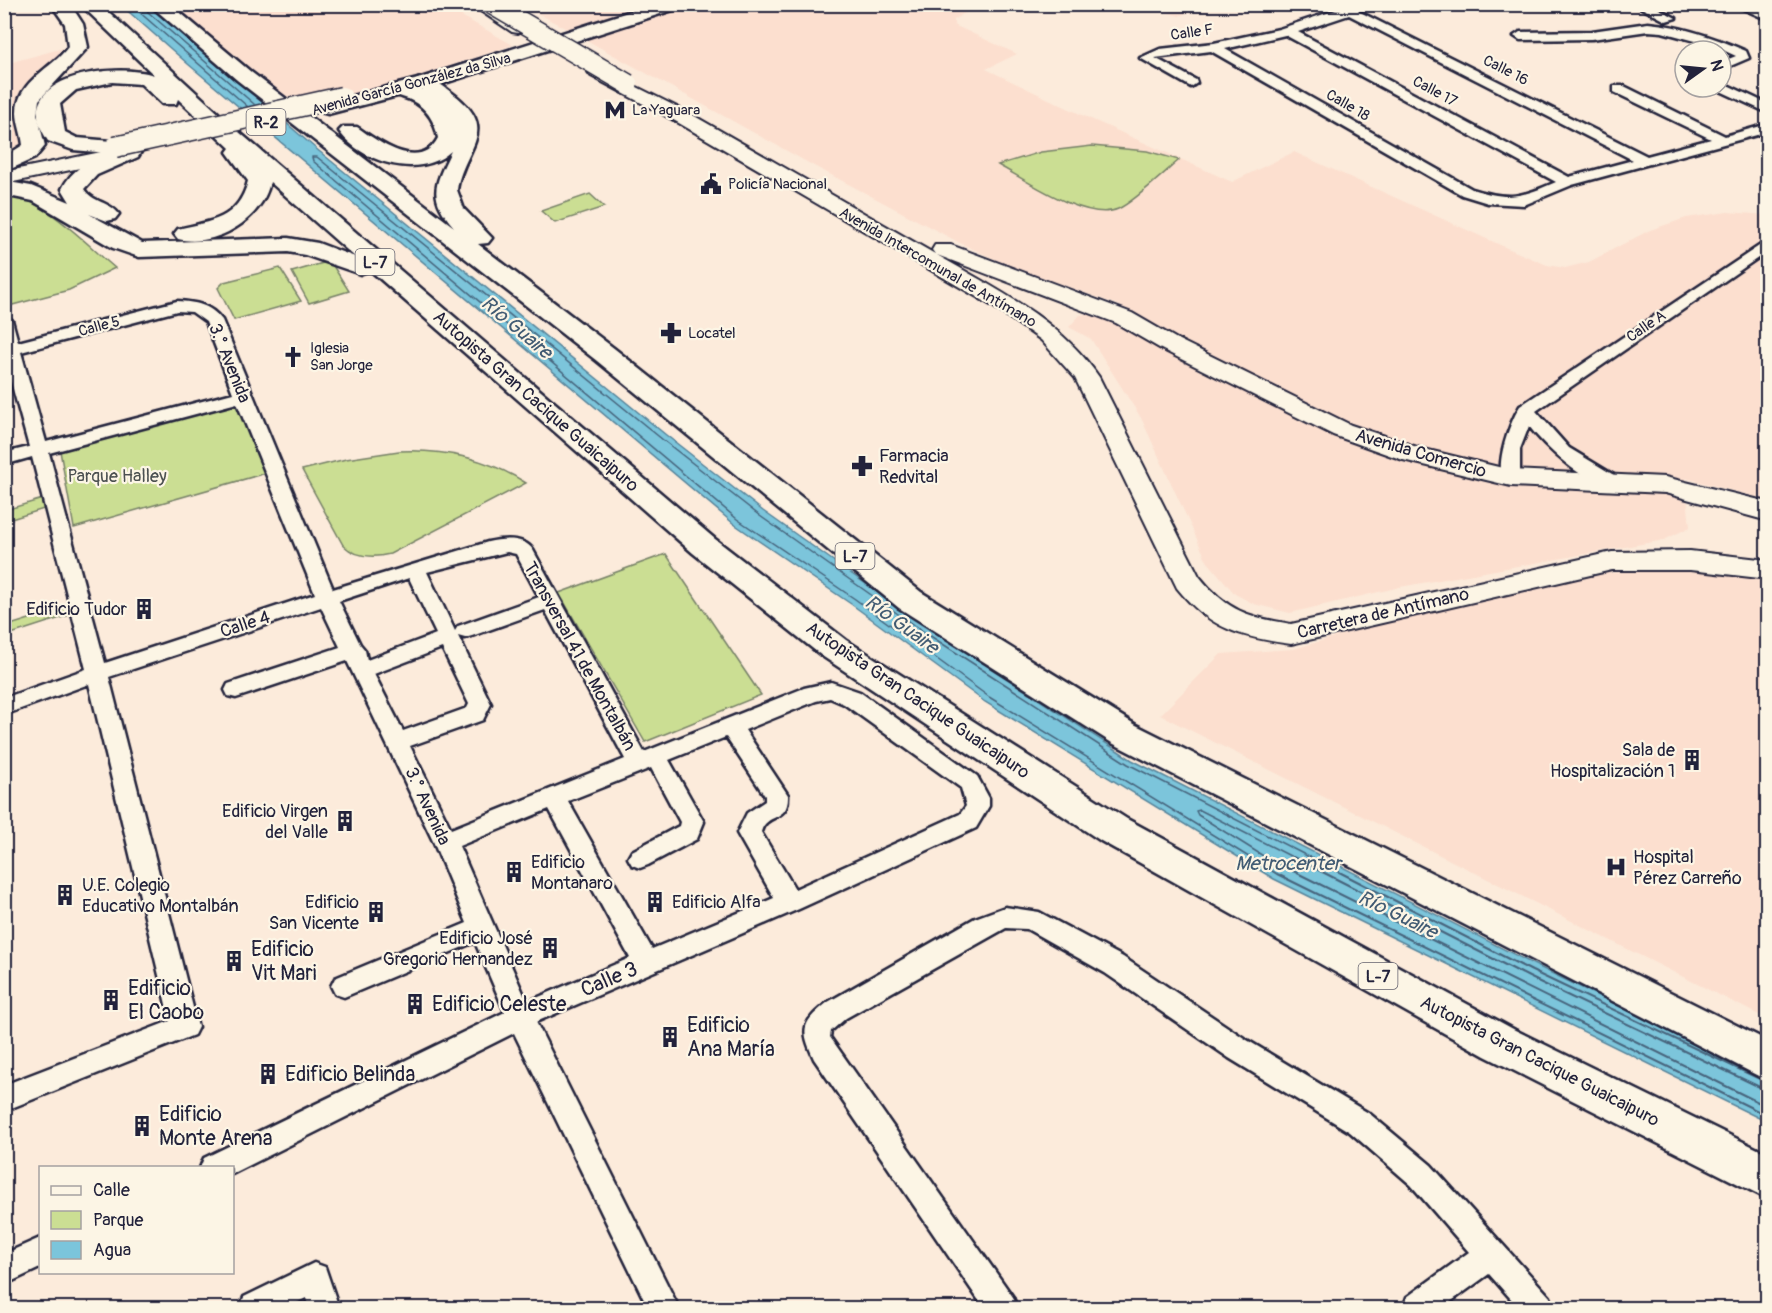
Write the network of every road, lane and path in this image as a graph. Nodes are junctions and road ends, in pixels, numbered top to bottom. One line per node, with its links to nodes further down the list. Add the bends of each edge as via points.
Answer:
1 (60, 4): 36 (main road, via 74,24 78,47 32,92 26,111 34,146)
2 (89, 4): 32 (main road, Autopista Gran Cacique Guaicaipuro / L-7)
3 (158, 4): 23 (main road, L-7)
4 (478, 4): 17 (main road, Avenida Intercomunal de Antímano)
5 (491, 4): 30 (main road, bridge)
6 (503, 4): 17 (main road, Avenida Intercomunal de Antímano)
7 (645, 4): 17 (main road, Avenida García González da Silva / R-2)
8 (673, 4): 17 (main road, Avenida García González da Silva / R-2)
9 (1362, 4): 12 (street, Calle F)
10 (1639, 4): 14 (street)
11 (1737, 4): 13 (street)
12 (1349, 11): 15 (street, Calle F); 35 (street, Calle 16)
13 (1767, 17)
14 (1670, 18)
15 (1285, 30): 19 (street, Calle F); 39 (street, Calle 17)
16 (1520, 36): 18 (street, via 1592,35 1648,27)
17 (552, 39): 22 (main road, Avenida García González da Silva / R-2); 25 (main road, Avenida García González da Silva / R-2); 30 (main road, Avenida Intercomunal de Antímano)
18 (1703, 39)
19 (1213, 47): 24 (street, Calle F, via 1157,53 1146,58); 39 (street, Calle 18, via 1467,192 1488,199 1524,201)
20 (1733, 49): 21 (street, via 1743,58)
21 (1733, 62)
22 (459, 73): 25 (main road, Avenida García González da Silva / R-2); 28 (main road, via 449,86 453,95)
23 (244, 76): 25 (main road, via 334,121 386,155 415,158 442,150 449,138 442,117); 48 (main road, L-7)
24 (1191, 83)
25 (412, 84): 28 (main road); 34 (main road, Avenida García González da Silva / R-2)
26 (1618, 89): 33 (street)
27 (1733, 92): 29 (street)
28 (450, 99): 48 (main road, via 462,112 469,135 450,174 446,192 450,206 473,232 565,311)
29 (1767, 109)
30 (689, 116): 43 (main road, Avenida Intercomunal de Antímano, via 954,256); 44 (main road, Avenida Intercomunal de Antímano)
31 (1767, 128): 33 (street, Calle 18)
32 (231, 138): 38 (main road); 51 (main road, Autopista Gran Cacique Guaicaipuro / L-7)
33 (1721, 139): 35 (street, Calle 18)
34 (122, 149): 36 (main road, Avenida García González da Silva / R-2); 37 (main road, Avenida García González da Silva / R-2); 38 (main road, via 87,171 73,189 80,200 145,234 190,234 227,223 253,203); 38 (main road, via 73,144 56,136 48,105 52,97 73,84 103,76 148,80)
35 (1646, 161): 39 (street, Calle 18)
36 (4, 168)
37 (4, 178)
38 (259, 181): 42 (main road)
39 (1568, 182)
40 (4, 188): 42 (main road, via 41,195 122,245 139,250 288,244)
41 (1766, 247): 53 (street, Calle A)
42 (360, 267): 51 (main road)
43 (1030, 282): 44 (main road, via 1043,294 1041,301 1028,306); 46 (main road, Avenida Intercomunal de Antímano)
44 (1002, 302): 49 (main road, Avenida Intercomunal de Antímano)
45 (195, 307): 50 (street, Calle 5, via 163,308); 52 (street, 3.° Avenida, via 214,320)
46 (1099, 308): 49 (main road, via 1055,313 1049,326); 56 (main road, Avenida Comercio, via 1342,430 1412,454)
47 (4, 320): 50 (street)
48 (580, 334): 80 (main road, L-7, via 910,600 1124,734)
49 (1052, 336): 61 (main road, Carretera de Antímano, via 1070,352 1087,377 1187,581 1205,605 1225,619 1291,634 1612,561 1721,561)
50 (9, 350): 54 (street)
51 (518, 386): 83 (main road, Autopista Gran Cacique Guaicaipuro / L-7, via 704,546 834,648 1114,830 1500,1043)
52 (243, 396): 54 (street); 62 (street, 3.° Avenida)
53 (1526, 410): 56 (street, via 1511,449); 57 (street, via 1549,443)
54 (41, 449): 55 (street); 66 (street)
55 (4, 459)
56 (1511, 478): 57 (main road, Avenida Comercio)
57 (1610, 481): 58 (main road, Avenida Comercio, via 1665,485)
58 (1767, 512)
59 (488, 548): 60 (street, Calle 4); 63 (street, Transversal 41 de Montalbán, via 508,545 523,550)
60 (415, 569): 62 (street, Calle 4); 64 (street)
61 (1767, 570)
62 (327, 598): 65 (street, 3.° Avenida); 66 (street, Calle 4)
63 (549, 601): 64 (street); 71 (street, Transversal 41 de Montalbán)
64 (456, 635): 65 (street); 70 (street, via 480,710)
65 (358, 660): 67 (street); 70 (street, 3.° Avenida)
66 (98, 673): 68 (street, Calle 4); 81 (street, via 185,1027)
67 (236, 690)
68 (4, 707)
69 (730, 725): 71 (street); 75 (street, via 777,795 777,806 755,818 749,833); 75 (street, Calle 3, via 812,694 842,692 969,782 979,797 978,811 968,821)
70 (397, 742): 73 (street, 3.° Avenida)
71 (647, 758): 72 (street); 74 (street, Transversal 41 de Montalbán, via 692,822 689,832)
72 (553, 796): 73 (street); 77 (street)
73 (445, 841): 76 (street, 3.° Avenida)
74 (640, 858)
75 (790, 902): 77 (street, Calle 3)
76 (481, 928): 78 (street); 79 (street, 3.° Avenida)
77 (646, 963): 79 (street, Calle 3)
78 (344, 987)
79 (520, 1017): 82 (street, Calle 3); 89 (street, 3.° Avenida)
80 (1767, 1062)
81 (4, 1098)
82 (216, 1166)
83 (1767, 1177)
84 (39, 1252): 86 (street)
85 (1492, 1253): 90 (street, via 1421,1175 1360,1123 1238,1049 1114,965 1030,919 1005,916 837,1010 818,1026 817,1037); 91 (street); 92 (street)
86 (4, 1270)
87 (255, 1308): 88 (street, via 314,1278)
88 (324, 1308)
89 (663, 1308)
90 (1002, 1308)
91 (1418, 1308)
92 (1539, 1308)

